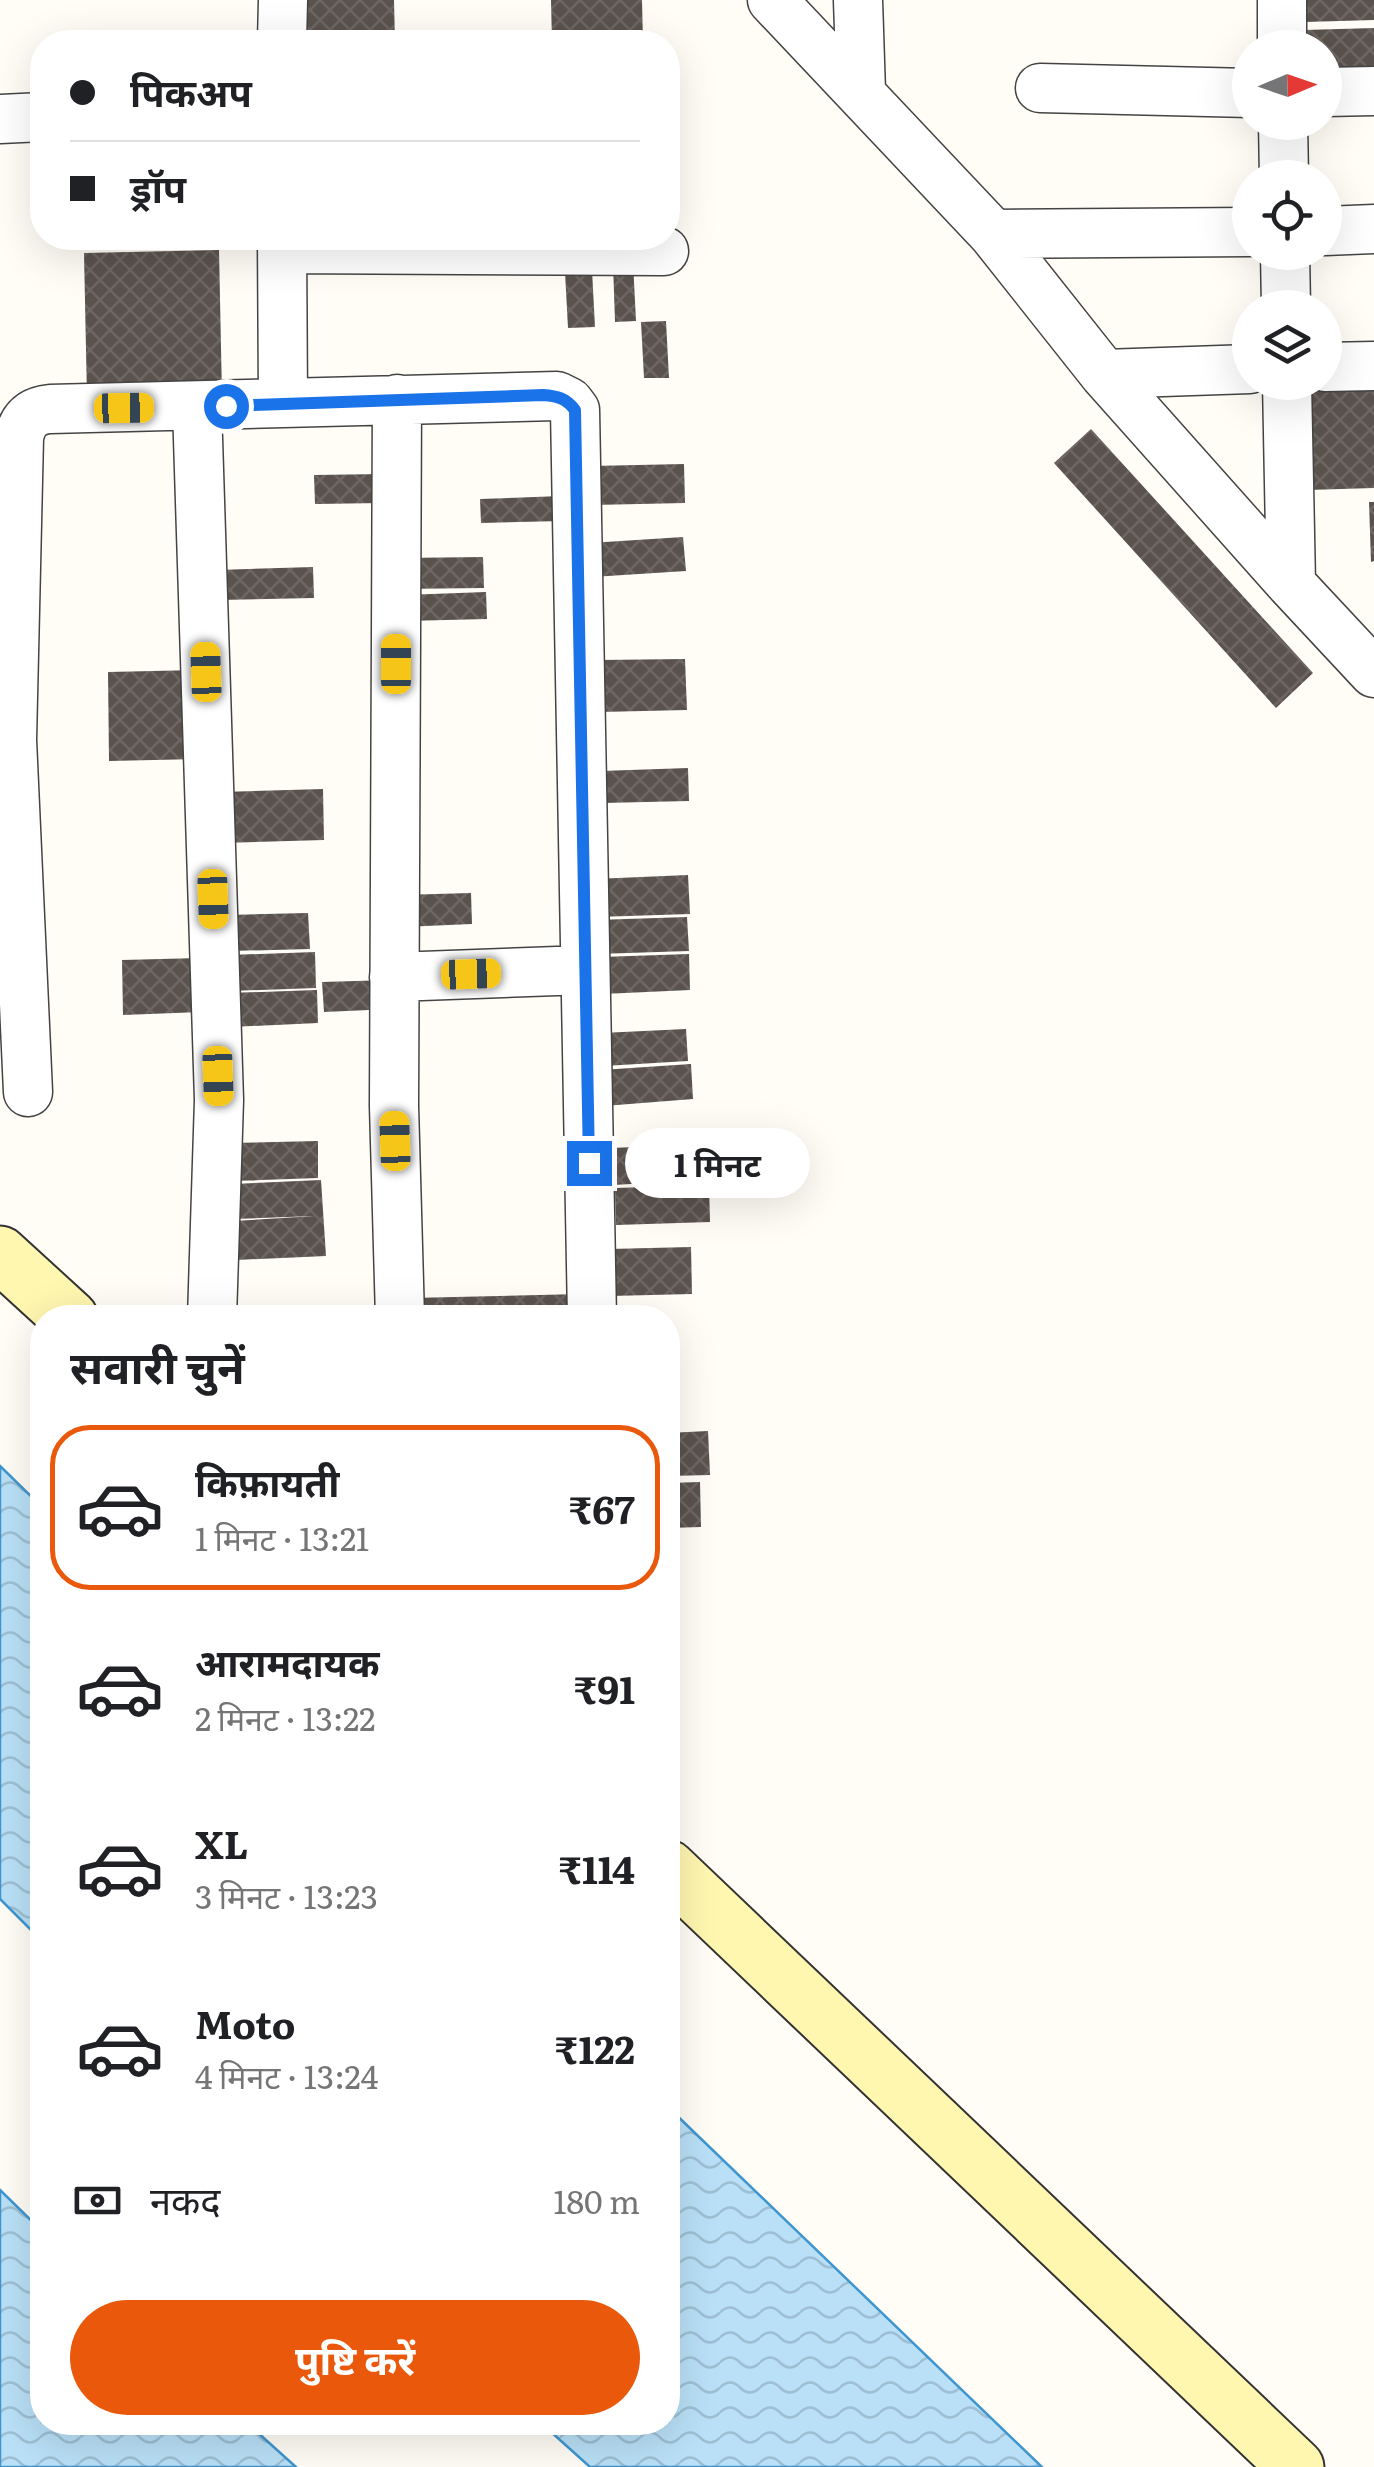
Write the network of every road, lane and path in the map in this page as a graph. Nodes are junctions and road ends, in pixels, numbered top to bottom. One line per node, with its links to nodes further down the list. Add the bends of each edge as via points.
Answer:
1 (283, 0): 5 (street)
2 (772, 0): 9 (street)
3 (858, 0): 9 (street)
4 (1282, 0): 6 (street)
5 (282, 30)
6 (1282, 30)
7 (1040, 88): 10 (street)
8 (1374, 91): 11 (street)
9 (861, 92): 17 (street)
10 (1232, 92)
11 (1342, 92)
12 (30, 118): 13 (street)
13 (0, 119)
14 (1374, 229): 15 (street)
15 (1342, 230)
16 (1232, 232): 17 (street)
17 (993, 234): 22 (street)
18 (282, 250): 25 (street)
19 (1374, 366): 20 (street)
20 (1342, 367)
21 (1232, 370): 22 (street)
22 (1104, 374): 27 (street)
23 (397, 398): 25 (street); 30 (street, via 543,395 557,396 575,410); 31 (street)
24 (1287, 400): 27 (street)
25 (283, 403): 26 (street)
26 (197, 407): 32 (street, via 38,410 22,424 12,740); 35 (street, via 220,1100)
27 (1290, 584): 28 (street)
28 (1352, 627): 29 (street)
29 (1374, 673)
30 (585, 970): 31 (street); 37 (street)
31 (394, 977): 36 (street)
32 (28, 1092)
33 (0, 1254): 34 (street)
34 (56, 1305)
35 (212, 1305)
36 (400, 1305)
37 (592, 1305)
38 (680, 1879): 39 (street)
39 (1296, 2467)

